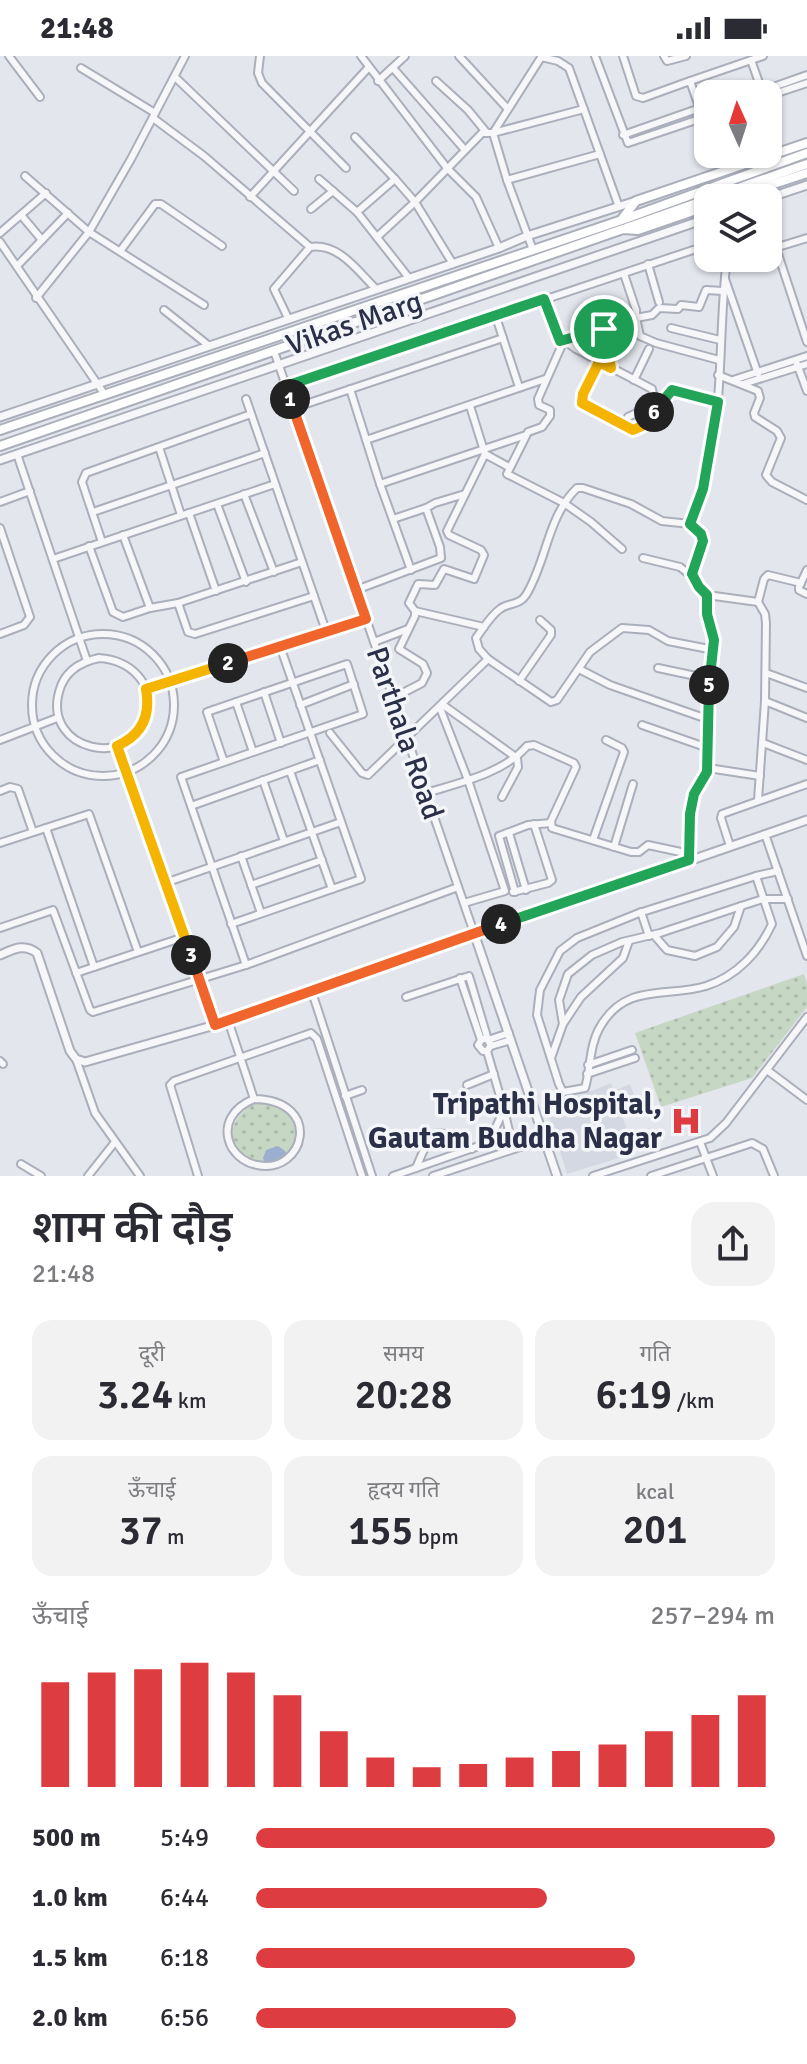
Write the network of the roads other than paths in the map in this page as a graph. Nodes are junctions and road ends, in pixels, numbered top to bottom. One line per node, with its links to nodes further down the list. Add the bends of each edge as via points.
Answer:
1 (9, 56): 27 (street)
2 (185, 56): 18 (street)
3 (361, 56): 14 (street)
4 (405, 56): 16 (street)
5 (459, 56): 28 (street)
6 (541, 56): 28 (street); 29 (street, via 569,68)
7 (595, 56): 35 (street)
8 (664, 56): 9 (street, via 667,61)
9 (686, 56)
10 (763, 56): 13 (street)
11 (259, 57): 33 (street, via 262,83)
12 (624, 57): 22 (street, via 639,98)
13 (751, 60): 19 (street); 22 (street)
14 (369, 67): 20 (street); 33 (street)
15 (81, 68): 31 (street)
16 (393, 68): 20 (street); 38 (street)
17 (807, 75): 24 (street)
18 (175, 77): 31 (street); 46 (street)
19 (759, 80)
20 (378, 81): 44 (street)
21 (436, 81): 34 (street)
22 (690, 81): 26 (street)
23 (807, 83): 25 (street)
24 (782, 86)
25 (782, 89)
26 (694, 92)
27 (40, 97)
28 (507, 108): 34 (street)
29 (584, 109): 34 (street); 41 (street)
30 (694, 110): 35 (street)
31 (154, 116): 59 (street); 71 (street)
32 (694, 121): 35 (street, via 631,144)
33 (307, 132): 43 (street); 46 (street)
34 (490, 132): 38 (street); 51 (street)
35 (623, 135)
36 (355, 137): 50 (street)
37 (807, 143): 39 (main road)
38 (465, 150): 44 (street)
39 (782, 150)
40 (807, 153): 69 (main road)
41 (600, 154): 51 (street); 63 (street)
42 (807, 164): 52 (main road)
43 (346, 168)
44 (447, 168): 61 (street); 81 (street, via 479,201)
45 (724, 168): 60 (main road)
46 (273, 171): 55 (street); 59 (street)
47 (807, 173): 53 (main road)
48 (25, 176): 57 (street)
49 (319, 179): 56 (street)
50 (395, 179): 61 (street); 66 (street)
51 (507, 180): 73 (street)
52 (749, 184)
53 (774, 184)
54 (807, 185): 58 (street)
55 (294, 191)
56 (333, 191): 64 (street); 66 (street)
57 (46, 193): 67 (street); 68 (street)
58 (782, 193)
59 (250, 197): 80 (street)
60 (636, 201): 63 (street); 69 (main road)
61 (415, 202): 74 (street); 85 (street)
62 (694, 202): 69 (main road)
63 (619, 207): 73 (street)
64 (311, 209)
65 (694, 211): 69 (main road, Vikas Marg, via 638,230)
66 (357, 212): 74 (street)
67 (68, 213): 71 (street); 76 (street)
68 (21, 215): 72 (street); 76 (street)
69 (627, 222): 84 (main road, Vikas Marg); 113 (main road, Vikas Marg)
70 (694, 223): 118 (street)
71 (89, 232): 83 (street); 95 (street)
72 (0, 233)
73 (527, 236): 81 (street); 84 (street)
74 (377, 237): 92 (street)
75 (807, 238): 79 (street)
76 (42, 240): 87 (street)
77 (0, 242): 87 (street)
78 (222, 246): 83 (street, via 155,204)
79 (782, 246)
80 (310, 247): 93 (street, via 334,249); 103 (street, via 274,289)
81 (499, 248): 85 (street)
82 (694, 249): 86 (street)
83 (121, 250): 98 (street)
84 (533, 250): 132 (main road, Vikas Marg)
85 (453, 264): 92 (street)
86 (648, 264): 90 (street); 97 (street)
87 (17, 266): 95 (street)
88 (782, 266): 101 (street)
89 (725, 272): 91 (street)
90 (624, 274): 96 (street); 104 (street)
91 (724, 275): 94 (street); 121 (street)
92 (409, 278): 93 (street)
93 (376, 289): 103 (street)
94 (723, 291): 104 (street, via 706,290 699,307 659,308); 108 (street)
95 (36, 298): 126 (street)
96 (544, 299): 102 (street); 109 (street)
97 (659, 302)
98 (204, 305)
99 (164, 310): 111 (street)
100 (807, 311): 101 (street)
101 (798, 314): 110 (street)
102 (496, 317): 107 (street); 128 (street)
103 (288, 318): 111 (street)
104 (636, 318): 106 (street); 115 (street, via 640,336)
105 (671, 328): 108 (street)
106 (604, 329): 109 (street); 119 (street)
107 (503, 338): 129 (street); 130 (street)
108 (720, 340): 115 (street)
109 (562, 341): 116 (street); 123 (street)
110 (807, 342)
111 (208, 345): 126 (street)
112 (649, 349): 124 (street)
113 (274, 351): 118 (street, Parthala Road); 143 (main road, Vikas Marg)
114 (807, 356): 120 (street)
115 (719, 360): 122 (street)
116 (599, 362): 119 (street); 134 (street, via 582,403 630,429 642,426 672,390)
117 (807, 364): 120 (street)
118 (279, 365): 128 (street, Parthala Road); 147 (street)
119 (611, 368): 124 (street)
120 (800, 368): 121 (street); 127 (street); 131 (street)
121 (758, 374): 125 (street)
122 (718, 375): 125 (street); 134 (street)
123 (545, 379): 129 (street); 141 (street, via 538,401 550,416)
124 (634, 380): 139 (street, via 653,394 645,409)
125 (733, 380): 127 (street)
126 (97, 384): 132 (street); 138 (street)
127 (743, 384): 156 (street, via 760,394 755,417 780,434 766,475)
128 (286, 386): 136 (street, Parthala Road)
129 (519, 387): 135 (street)
130 (350, 389): 136 (street); 142 (street)
131 (807, 391)
132 (105, 395): 140 (main road, Vikas Marg)
133 (246, 399): 137 (street)
134 (718, 402): 164 (street, via 703,489)
135 (470, 406): 142 (street); 145 (street)
136 (294, 408): 183 (street, Parthala Road)
137 (251, 414): 144 (street); 146 (street)
138 (0, 417)
139 (628, 417)
140 (0, 430)
141 (526, 435): 145 (street); 149 (street)
142 (366, 440): 151 (street)
143 (0, 446)
144 (159, 447): 152 (street); 161 (street, via 86,473 82,482)
145 (485, 451): 149 (street); 151 (street); 155 (street)
146 (265, 453): 150 (street); 152 (street)
147 (17, 454): 148 (street); 153 (street)
148 (0, 460)
149 (509, 467): 158 (street, via 509,477)
150 (275, 484): 154 (street); 175 (street)
151 (380, 484): 163 (street)
152 (172, 485): 161 (street); 162 (street)
153 (30, 491): 157 (street); 174 (street)
154 (244, 494): 159 (street); 178 (street)
155 (465, 494): 160 (street); 165 (street)
156 (807, 500)
157 (0, 502)
158 (564, 503): 164 (street, via 583,488 662,521); 171 (street); 194 (street, via 524,599 502,607)
159 (217, 504): 162 (street); 181 (street)
160 (426, 508): 163 (street); 169 (street)
161 (93, 512): 168 (street)
162 (185, 514): 167 (street); 184 (street)
163 (393, 519): 177 (street)
164 (690, 524): 180 (street, via 703,541)
165 (447, 527): 169 (street); 176 (street, via 449,535 484,555 474,579)
166 (0, 528): 197 (street, via 30,617 24,625)
167 (123, 535): 168 (street); 190 (street)
168 (102, 542): 170 (street)
169 (438, 543): 172 (street)
170 (89, 546): 174 (street); 190 (street, via 116,615)
171 (622, 549)
172 (440, 558): 176 (street); 177 (street)
173 (643, 558): 180 (street, via 680,567)
174 (53, 559): 198 (street)
175 (302, 562): 178 (street); 187 (street)
176 (444, 569): 191 (street, via 435,585 418,584 409,603)
177 (411, 570): 183 (street)
178 (274, 572): 181 (street)
179 (806, 573): 182 (street)
180 (694, 578): 186 (street)
181 (246, 582): 184 (street)
182 (801, 583): 185 (street, via 799,590); 188 (street, via 768,575)
183 (356, 590): 192 (street, Parthala Road)
184 (216, 591): 189 (street)
185 (807, 594)
186 (707, 595): 188 (street); 201 (street)
187 (314, 596): 189 (street, via 195,634 188,632); 196 (street)
188 (758, 602): 206 (street, via 766,618)
189 (178, 603): 190 (street)
190 (150, 608)
191 (415, 611): 194 (street); 195 (street)
192 (366, 619): 196 (street); 199 (street, Parthala Road)
193 (540, 620): 209 (street, via 551,635)
194 (484, 627): 202 (street, via 476,638)
195 (408, 629): 199 (street); 215 (street, via 399,649 423,664 427,673 422,683)
196 (326, 631): 200 (street)
197 (0, 634)
198 (79, 637): 203 (street); 208 (street, via 124,636 144,646); 224 (street, via 59,648 34,684)
199 (374, 642): 215 (street, Parthala Road)
200 (280, 646): 208 (street); 210 (street)
201 (714, 650): 205 (street, via 668,641 649,630 622,628 597,645); 207 (street)
202 (488, 659): 209 (street); 219 (street)
203 (87, 661): 213 (street, via 124,663); 220 (street, via 60,686)
204 (658, 668): 207 (street)
205 (579, 669): 209 (street, via 555,701); 222 (street)
206 (766, 673): 212 (street); 216 (street)
207 (710, 679): 222 (street)
208 (171, 681): 213 (street); 241 (street, via 171,728 159,749)
209 (519, 681)
210 (293, 682): 211 (street, via 347,664); 214 (street); 218 (street)
211 (354, 684): 218 (street); 225 (street, via 363,714)
212 (807, 688)
213 (146, 689): 232 (street, via 142,726)
214 (264, 692): 217 (street); 230 (street)
215 (393, 698): 227 (street, Parthala Road)
216 (765, 701): 221 (street); 231 (street)
217 (236, 702): 234 (street); 238 (street, via 207,712)
218 (300, 705): 225 (street)
219 (442, 706): 227 (street); 235 (street); 244 (street)
220 (57, 718): 224 (street); 232 (street, via 84,745)
221 (807, 718)
222 (710, 720): 233 (street)
223 (642, 725): 233 (street)
224 (34, 727): 228 (street); 241 (street, via 50,753 69,768 93,775)
225 (310, 733): 230 (street); 236 (street)
226 (330, 733): 227 (street, via 368,775)
227 (407, 738): 248 (street, Parthala Road)
228 (0, 740)
229 (606, 740): 261 (street, via 624,752)
230 (281, 743): 234 (street)
231 (763, 743): 237 (street); 242 (street)
232 (117, 746): 241 (street)
233 (708, 748): 239 (street)
234 (253, 752): 238 (street)
235 (517, 758): 244 (street); 249 (street, via 518,767); 254 (street, via 534,745 575,765)
236 (320, 760): 240 (street); 253 (street)
237 (807, 760)
238 (224, 762): 251 (street, via 181,777)
239 (708, 768): 242 (street); 267 (street, via 694,794)
240 (290, 771): 243 (street); 258 (street)
241 (126, 772): 272 (street)
242 (760, 776): 250 (street)
243 (263, 780): 251 (street); 262 (street)
244 (468, 780): 248 (street); 277 (street)
245 (633, 784): 265 (street)
246 (807, 784): 250 (street)
247 (0, 791): 257 (street, via 18,789)
248 (426, 793): 274 (street, Parthala Road)
249 (502, 797)
250 (758, 800): 264 (street, via 721,815)
251 (191, 806): 269 (street)
252 (807, 820): 260 (street)
253 (341, 822): 258 (street); 275 (street, via 361,879)
254 (551, 823): 255 (street); 261 (street, via 552,828)
255 (534, 824): 259 (street); 276 (street, via 552,877)
256 (46, 828): 257 (street); 291 (street, via 89,814); 295 (street)
257 (33, 832): 263 (street)
258 (312, 832): 262 (street); 268 (street)
259 (509, 833): 276 (street); 278 (street, via 499,838)
260 (765, 834): 264 (street); 270 (street)
261 (593, 840): 265 (street)
262 (284, 841): 266 (street)
263 (0, 843)
264 (730, 846): 267 (street)
265 (614, 847): 267 (street, via 635,853 648,845)
266 (241, 856): 269 (street); 273 (street)
267 (689, 857): 287 (street)
268 (322, 860): 273 (street); 275 (street)
269 (212, 866): 272 (street); 285 (street)
270 (778, 871): 271 (street); 280 (street)
271 (756, 876): 279 (street); 283 (street)
272 (165, 883): 289 (street)
273 (251, 885): 284 (street)
274 (458, 887): 281 (street, Parthala Road); 294 (street)
275 (332, 889): 284 (street)
276 (526, 890): 278 (street)
277 (505, 891): 278 (street); 281 (street)
278 (515, 892)
279 (763, 899): 280 (street); 282 (street); 314 (street, via 772,924 750,959 705,986 631,998 600,1026)
280 (788, 899): 293 (street)
281 (464, 903): 287 (street, Parthala Road)
282 (741, 906): 288 (street); 288 (street, via 734,927 717,947 695,956 667,950)
283 (641, 912): 288 (street); 311 (street, via 577,938 548,970 537,1015)
284 (261, 913): 285 (street)
285 (231, 924): 294 (street)
286 (0, 928): 296 (street, via 53,910)
287 (474, 933): 297 (street); 301 (street)
288 (651, 936): 290 (street)
289 (184, 937): 291 (street); 298 (street)
290 (629, 941): 305 (street, via 623,958 581,997); 305 (street, via 592,955 568,974 559,1000)
291 (138, 952): 295 (street)
292 (0, 955): 313 (street, via 21,946 37,953)
293 (807, 956)
294 (246, 965): 298 (street)
295 (94, 967): 296 (street)
296 (76, 973): 298 (street, via 92,1012)
297 (490, 977): 300 (street); 307 (street)
298 (199, 978): 306 (street)
299 (460, 978): 300 (street, via 469,976); 302 (street); 308 (street)
300 (471, 982): 308 (street)
301 (312, 992): 304 (street); 320 (street)
302 (406, 997)
303 (807, 1017): 315 (street)
304 (228, 1020): 306 (street); 310 (street)
305 (563, 1024): 311 (street)
306 (215, 1025): 313 (street, via 85,1062)
307 (510, 1037): 308 (street); 324 (street)
308 (486, 1044): 316 (street)
309 (632, 1050): 314 (street)
310 (241, 1057): 321 (street); 337 (street, via 170,1085); 338 (street, via 315,1035)
311 (551, 1058): 317 (street, via 563,1092 585,1088)
312 (635, 1058): 317 (street)
313 (76, 1059): 325 (street, via 95,1113)
314 (588, 1065): 317 (street)
315 (767, 1070): 322 (street); 326 (street, via 719,1130)
316 (494, 1074): 318 (street); 323 (street)
317 (587, 1074)
318 (467, 1085)
319 (362, 1090): 320 (street)
320 (345, 1096): 339 (street)
321 (254, 1099): 321 (street, via 229,1119 230,1144 254,1165 279,1163 297,1146 298,1118 279,1102)
322 (807, 1100)
323 (504, 1110): 327 (street); 327 (street, via 511,1133)
324 (544, 1139): 341 (street); 342 (street)
325 (115, 1142): 335 (street); 336 (street)
326 (700, 1142): 329 (street); 343 (street)
327 (488, 1144): 328 (street)
328 (472, 1149): 331 (street); 331 (street, via 436,1132)
329 (706, 1158): 332 (street); 333 (street, via 756,1144); 345 (street)
330 (21, 1164): 334 (street)
331 (416, 1168): 340 (street)
332 (663, 1174): 344 (street)
333 (772, 1175)
334 (41, 1176)
335 (88, 1176)
336 (140, 1176)
337 (198, 1176)
338 (362, 1176)
339 (372, 1176)
340 (393, 1176)
341 (433, 1176)
342 (557, 1176)
343 (593, 1176)
344 (651, 1176)
345 (713, 1176)

